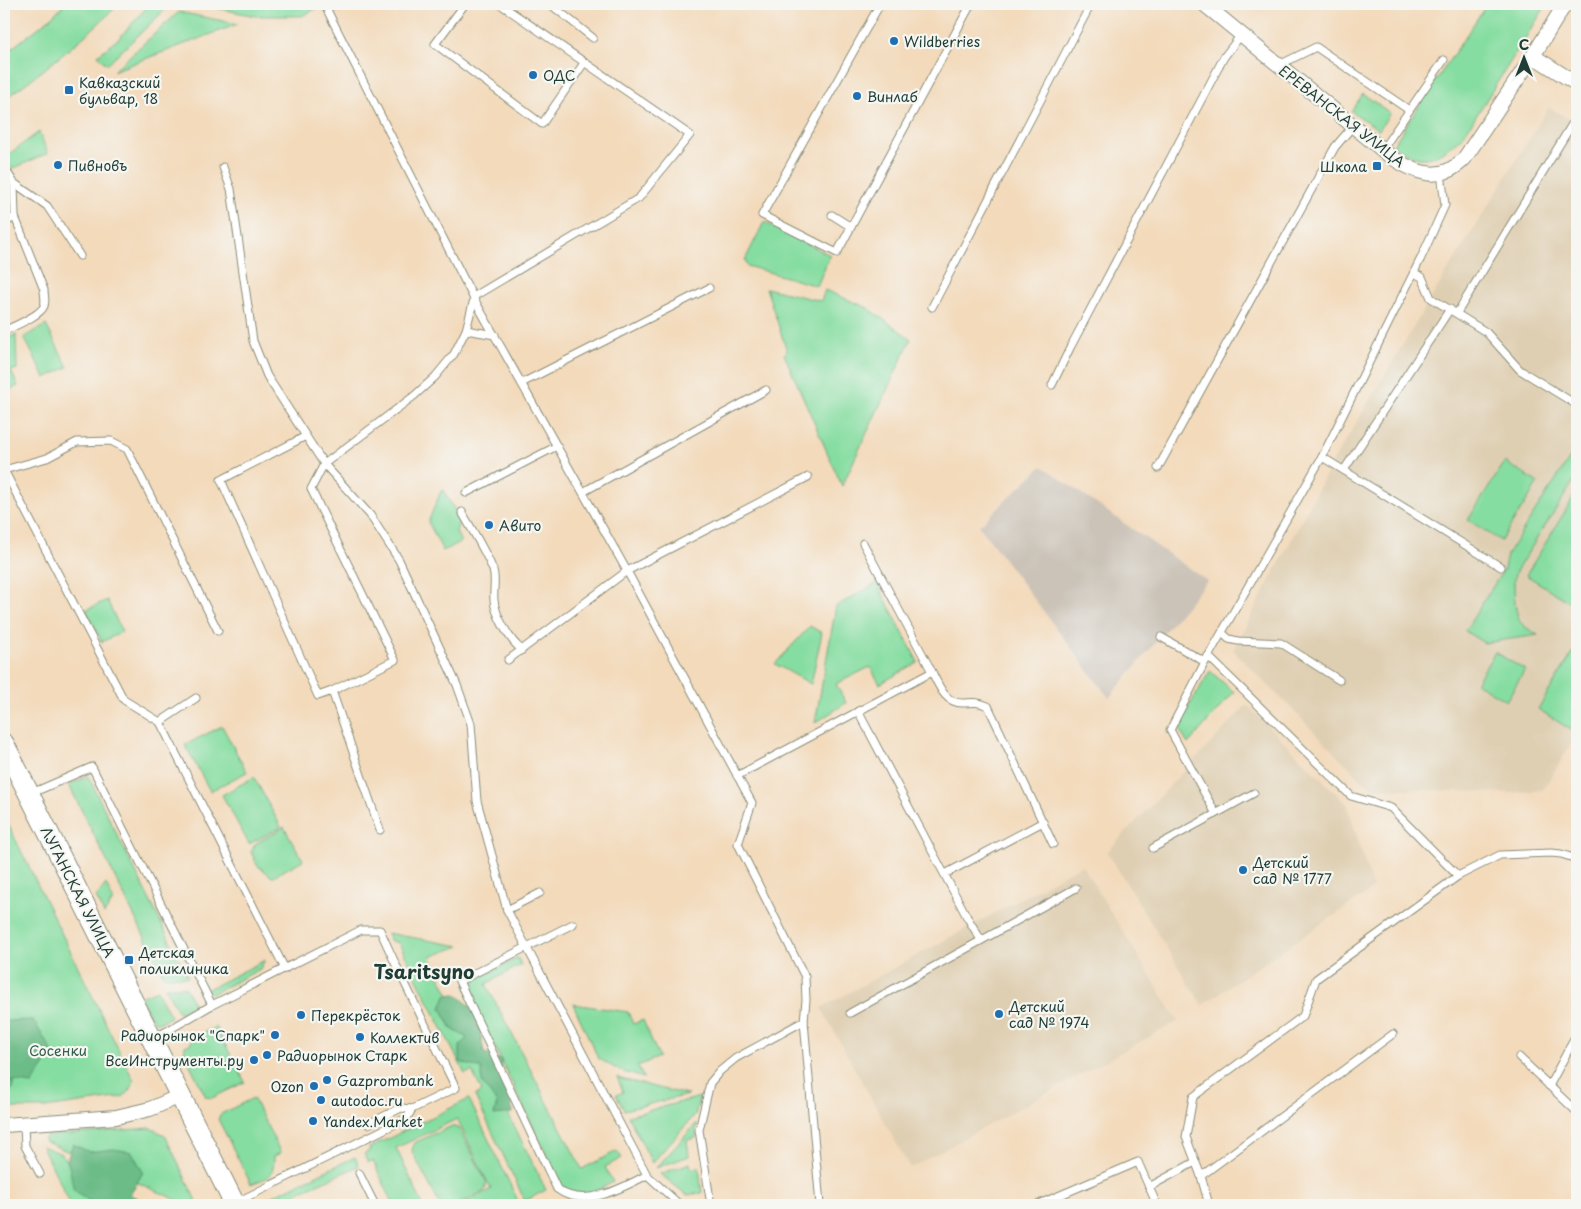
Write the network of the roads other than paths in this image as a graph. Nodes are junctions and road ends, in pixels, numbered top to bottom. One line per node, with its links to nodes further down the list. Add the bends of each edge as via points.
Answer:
1 (336, 4): 10 (lane)
2 (465, 4): 15 (lane, via 435,44 542,124)
3 (500, 4): 15 (lane)
4 (550, 4): 12 (lane)
5 (880, 4): 29 (lane, via 762,215 837,253)
6 (971, 4): 29 (lane)
7 (1091, 4): 34 (lane)
8 (1204, 4): 11 (street, ЕРЕВАНСКАЯ УЛИЦА)
9 (1565, 4): 13 (street)
10 (325, 6): 33 (lane)
11 (1241, 35): 16 (street, ЕРЕВАНСКАЯ УЛИЦА); 40 (lane, via 1224,57)
12 (593, 38)
13 (1533, 56): 17 (street); 24 (street, via 1464,159 1453,169)
14 (1444, 60): 18 (lane)
15 (584, 63): 33 (lane, via 690,135 640,198)
16 (1278, 65): 18 (lane, via 1316,47); 20 (street, ЕРЕВАНСКАЯ УЛИЦА)
17 (1577, 84)
18 (1409, 110): 21 (lane)
19 (1577, 116): 35 (lane)
20 (1353, 126): 21 (street, ЕРЕВАНСКАЯ УЛИЦА); 47 (lane, via 1335,147)
21 (1382, 150): 24 (street, ЕРЕВАНСКАЯ УЛИЦА, via 1408,168)
22 (4, 167): 25 (lane)
23 (223, 167): 43 (lane, via 231,189 253,340 267,376)
24 (1441, 173): 31 (lane, via 1445,205)
25 (14, 183): 27 (lane); 30 (lane, via 47,206)
26 (832, 215): 29 (lane)
27 (16, 217): 28 (lane); 37 (lane, via 44,290 45,301 38,314)
28 (4, 223)
29 (851, 227)
30 (80, 256)
31 (1414, 273): 35 (lane, via 1422,277 1431,298); 45 (lane)
32 (709, 288): 39 (lane)
33 (473, 298): 36 (lane); 38 (lane)
34 (932, 307)
35 (1454, 312): 42 (lane, via 1486,332 1520,370); 49 (lane)
36 (466, 330): 38 (lane); 46 (lane, via 454,354 435,377)
37 (4, 331)
38 (495, 335): 39 (lane)
39 (522, 383): 44 (lane)
40 (1052, 385)
41 (766, 390): 51 (lane)
42 (1577, 405)
43 (306, 436): 46 (lane); 65 (lane, via 221,480 318,696)
44 (557, 446): 51 (lane); 52 (lane)
45 (1322, 457): 49 (lane); 58 (lane)
46 (324, 464): 65 (lane, via 311,489 395,660); 83 (lane, via 370,515 400,560 457,685 471,724 477,801)
47 (1158, 468)
48 (4, 470): 57 (lane, via 47,458 77,442 111,441 128,449); 68 (lane, via 124,700)
49 (1344, 470): 55 (lane)
50 (808, 477): 56 (lane)
51 (583, 492): 56 (lane)
52 (466, 493)
53 (462, 512): 60 (lane, via 492,568 496,612 511,639)
54 (862, 543): 63 (lane)
55 (1501, 567)
56 (627, 571): 60 (lane); 70 (lane)
57 (218, 631)
58 (1222, 633): 61 (lane); 64 (lane, via 1229,639 1281,642)
59 (1162, 637): 61 (lane)
60 (522, 650): 62 (lane)
61 (1206, 659): 73 (lane, via 1170,730); 80 (lane, via 1351,796 1390,808)
62 (508, 660)
63 (932, 672): 67 (lane); 74 (lane, via 945,696 961,703 978,702 988,706)
64 (1339, 680)
65 (332, 691): 75 (lane)
66 (196, 698): 68 (lane)
67 (858, 711): 70 (lane); 79 (lane)
68 (160, 722): 87 (lane)
69 (4, 744): 72 (main road, ЛУГАНСКАЯ УЛИЦА)
70 (737, 776): 90 (lane, via 752,803 738,844 805,977)
71 (1254, 793): 73 (lane)
72 (29, 795): 88 (lane, via 92,767); 93 (main road, ЛУГАНСКАЯ УЛИЦА)
73 (1216, 814): 77 (lane)
74 (1043, 822): 76 (lane); 79 (lane)
75 (380, 830)
76 (1053, 844)
77 (1153, 848)
78 (1577, 859): 80 (lane, via 1551,853 1500,856)
79 (944, 874): 85 (lane)
80 (1458, 876): 102 (lane, via 1316,979 1303,1016 1193,1097 1186,1137)
81 (1076, 888): 85 (lane)
82 (540, 893): 83 (lane)
83 (507, 910): 86 (lane)
84 (573, 924): 86 (lane)
85 (981, 940): 89 (lane)
86 (527, 947): 105 (lane); 105 (lane, via 459,981 557,1189 573,1199 583,1199 613,1193)
87 (285, 969): 88 (lane); 97 (lane, via 361,930 380,930 456,1088)
88 (212, 1005): 93 (lane)
89 (850, 1013)
90 (804, 1021): 111 (lane, via 717,1069 710,1083 699,1130); 112 (lane)
91 (1393, 1034): 106 (lane)
92 (1577, 1034): 95 (lane)
93 (152, 1040): 96 (main road, ЛУГАНСКАЯ УЛИЦА)
94 (1518, 1057): 95 (lane)
95 (1549, 1086): 98 (lane)
96 (180, 1096): 99 (street, via 150,1109 116,1117); 108 (main road, ЛУГАНСКАЯ УЛИЦА)
97 (412, 1109): 100 (lane, via 401,1108); 108 (lane, via 407,1118)
98 (1577, 1112)
99 (24, 1124): 101 (street); 104 (lane, via 25,1146)
100 (368, 1124)
101 (4, 1125)
102 (1195, 1162): 106 (lane); 107 (lane)
103 (359, 1173): 109 (lane)
104 (40, 1174)
105 (647, 1175): 110 (lane)
106 (1201, 1176): 115 (lane)
107 (1149, 1187): 113 (lane, via 1138,1162); 114 (lane)
108 (235, 1204)
109 (375, 1205)
110 (680, 1205)
111 (711, 1205)
112 (820, 1205)
113 (1037, 1205)
114 (1157, 1205)
115 (1209, 1205)

